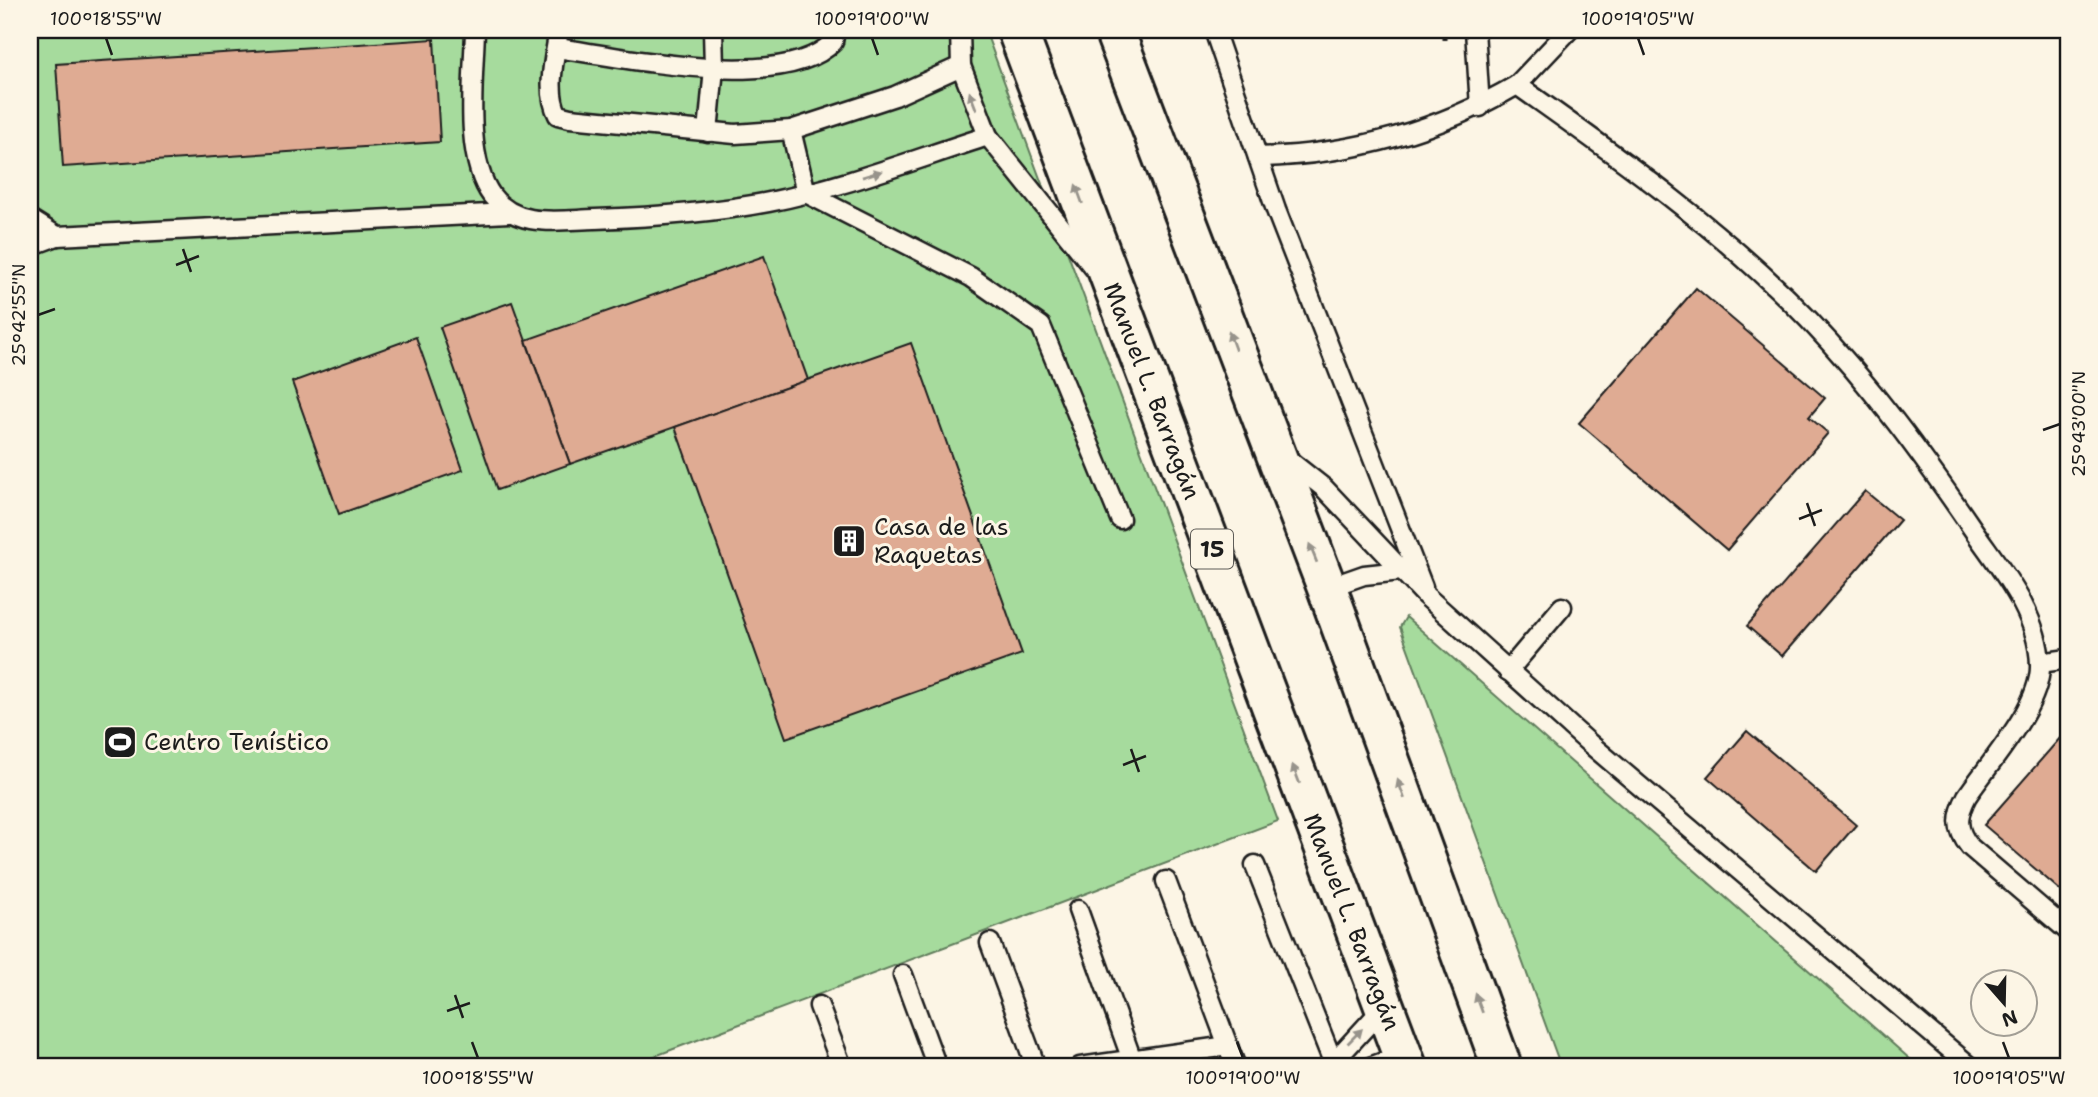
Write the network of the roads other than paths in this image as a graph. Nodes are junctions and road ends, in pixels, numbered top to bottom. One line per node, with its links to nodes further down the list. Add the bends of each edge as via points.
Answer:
1 (475, 30): 21 (lane, via 474,141 491,195)
2 (559, 30): 11 (lane)
3 (713, 30): 13 (lane)
4 (835, 30): 13 (lane, via 833,42 814,56 754,70)
5 (960, 30): 12 (lane)
6 (1017, 30): 25 (highway, Manuel L. Barragán / 15, one-way to 6)
7 (1114, 30): 26 (highway, one-way to 7)
8 (1214, 30): 19 (lane)
9 (1475, 30): 15 (lane)
10 (1569, 30): 14 (lane)
11 (557, 48): 13 (lane); 17 (lane, via 551,92 558,115)
12 (961, 65): 16 (lane, via 895,96); 18 (lane, one-way to 12)
13 (714, 68): 17 (lane)
14 (1517, 85): 15 (lane); 33 (lane, via 1719,237 1808,319 1860,376 1909,435 2011,584 2028,615)
15 (1480, 107): 19 (lane, via 1358,147 1307,156)
16 (792, 130): 17 (lane); 20 (lane)
17 (708, 132)
18 (988, 136): 20 (lane, one-way to 18); 25 (lane)
19 (1258, 157): 30 (lane)
20 (806, 193): 21 (lane, via 734,208 638,218 532,221); 27 (lane, via 971,277 1041,326)
21 (509, 213): 23 (lane)
22 (30, 219): 23 (lane)
23 (57, 236): 24 (lane)
24 (30, 246)
25 (1115, 292): 42 (highway, Manuel L. Barragán / 15, one-way to 25)
26 (1271, 446): 28 (lane, via 1324,488); 29 (highway, one-way to 26)
27 (1120, 519)
28 (1401, 571): 29 (lane, via 1364,575); 30 (lane)
29 (1327, 588): 52 (highway, one-way to 29)
30 (1426, 596): 34 (lane)
31 (1562, 607): 34 (lane)
32 (2068, 659): 33 (lane)
33 (2040, 663): 38 (lane, via 2037,690 1967,796 1958,823 1970,847)
34 (1508, 671): 53 (lane)
35 (1255, 865): 46 (lane)
36 (1166, 881): 43 (lane)
37 (1078, 910): 44 (lane)
38 (2068, 931)
39 (990, 943): 49 (lane)
40 (903, 975): 48 (lane)
41 (819, 1006): 47 (lane)
42 (1384, 1007): 45 (highway, Manuel L. Barragán / 15); 46 (lane, one-way to 42)
43 (1228, 1046): 44 (lane); 51 (lane)
44 (1132, 1060): 50 (lane)
45 (1393, 1063)
46 (1332, 1065)
47 (842, 1067)
48 (937, 1067)
49 (1035, 1067)
50 (1080, 1067)
51 (1236, 1067)
52 (1502, 1067)
53 (1971, 1067)

